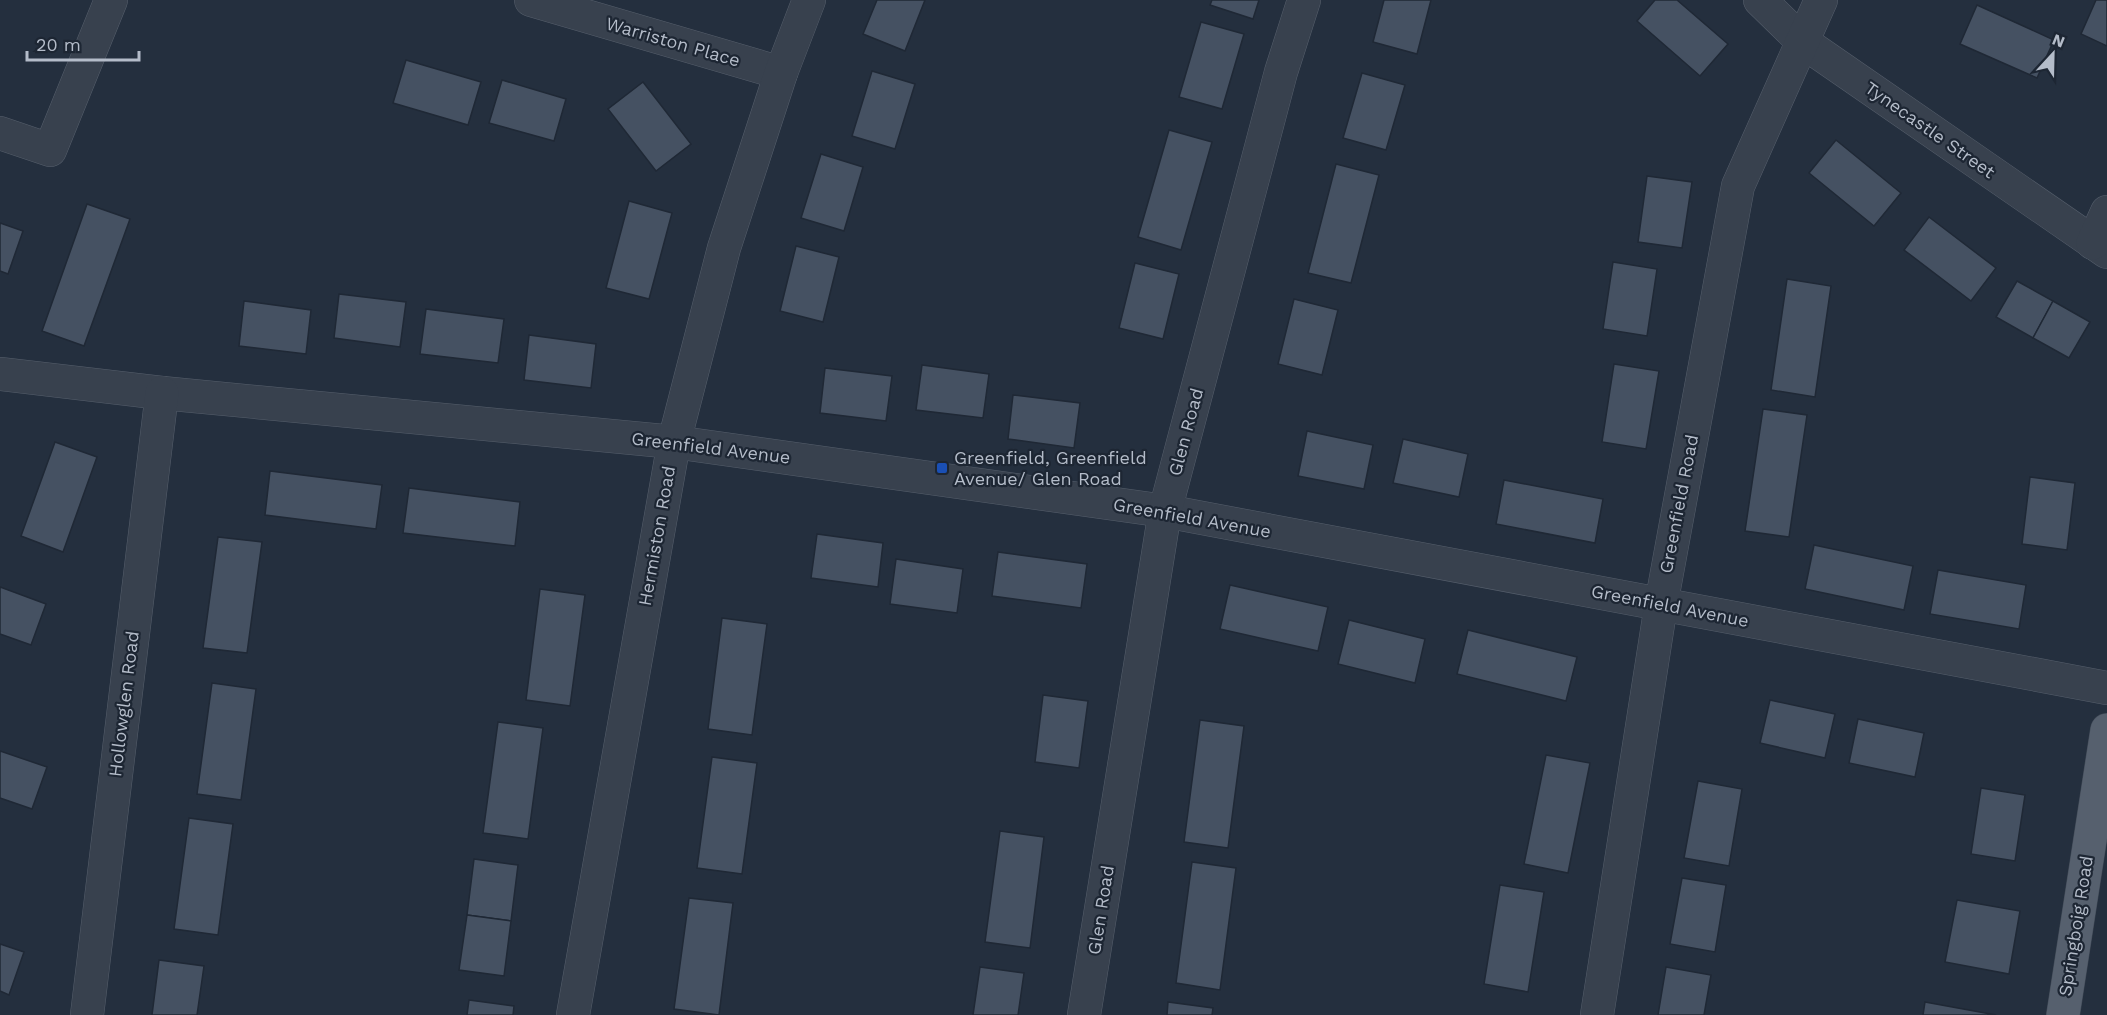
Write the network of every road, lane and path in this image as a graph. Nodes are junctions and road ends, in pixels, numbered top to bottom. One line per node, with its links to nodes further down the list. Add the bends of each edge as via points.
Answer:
1 (111, 0): 9 (street, via 50,150)
2 (531, 0): 8 (street, Warriston Place)
3 (809, 0): 8 (street, Hermiston Road)
4 (1304, 0): 15 (street, Glen Road, via 1281,72)
5 (1760, 0): 7 (street, Tynecastle Street)
6 (1821, 0): 7 (street, Greenfield Road)
7 (1803, 42): 11 (street, Tynecastle Street); 16 (street, Greenfield Road, via 1738,186)
8 (781, 73): 14 (street, Hermiston Road, via 724,248)
9 (0, 133)
10 (2107, 212): 11 (street)
11 (2100, 248)
12 (0, 374): 13 (street, Greenfield Avenue)
13 (162, 393): 14 (street, Greenfield Avenue); 19 (street, Hollowglen Road)
14 (674, 442): 15 (street, Greenfield Avenue); 20 (street, Hermiston Road)
15 (1165, 511): 16 (street, Greenfield Avenue); 21 (street, Glen Road)
16 (1661, 605): 17 (street, Greenfield Avenue); 22 (street, Greenfield Road)
17 (2107, 688)
18 (2107, 730): 23 (main road, Springboig Road)
19 (87, 1015)
20 (573, 1015)
21 (1084, 1015)
22 (1597, 1015)
23 (2062, 1015)

